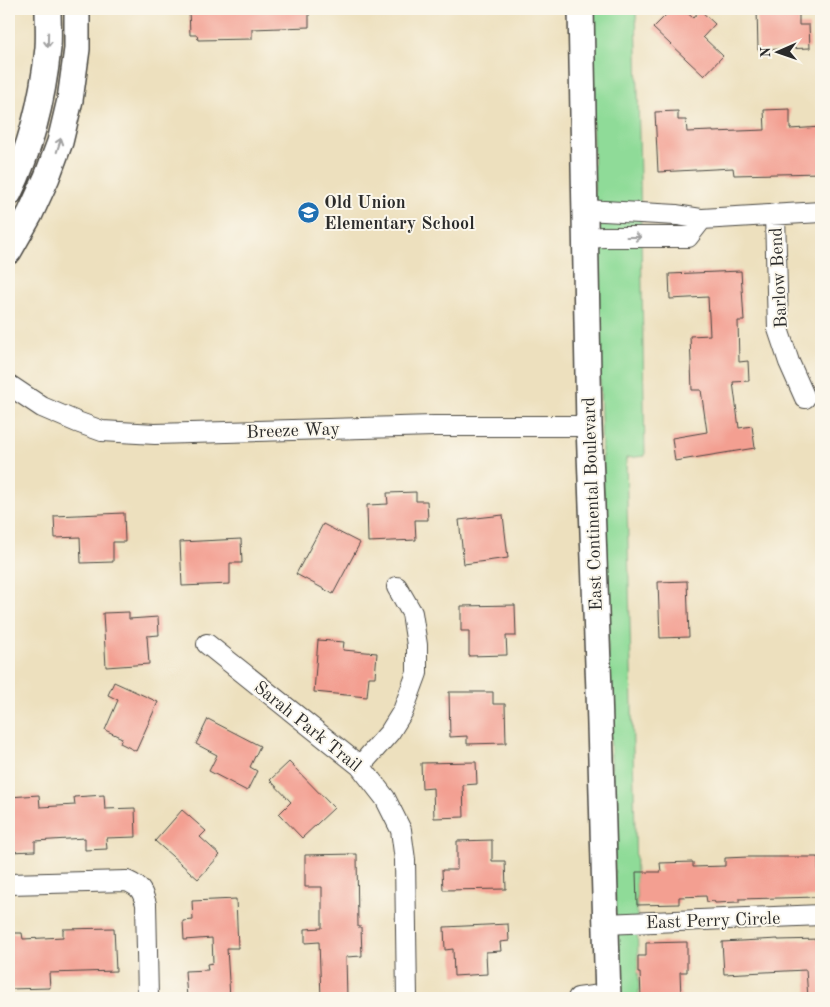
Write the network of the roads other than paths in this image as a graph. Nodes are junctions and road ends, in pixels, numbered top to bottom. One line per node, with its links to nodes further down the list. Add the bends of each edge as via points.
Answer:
1 (48, 9): 4 (main road, one-way to 4, via 48,47 41,95 22,166)
2 (78, 9): 10 (main road, one-way to 2, via 30,214 60,142 77,49)
3 (581, 9): 5 (main road, East Continental Boulevard)
4 (9, 193)
5 (585, 210): 8 (street, via 677,215); 9 (main road, East Continental Boulevard)
6 (821, 212): 7 (street)
7 (775, 214): 8 (street); 12 (street, Barlow Bend, via 778,329)
8 (702, 220): 9 (street, one-way to 8, via 688,237)
9 (586, 238): 13 (main road, East Continental Boulevard)
10 (9, 251)
11 (9, 385): 13 (street, Breeze Way, via 42,407 102,431 155,434 434,426)
12 (805, 398)
13 (589, 426): 19 (main road, East Continental Boulevard)
14 (397, 587): 16 (street, via 412,614 417,673 403,711 390,732)
15 (207, 644): 16 (street, Sarah Park Trail)
16 (360, 766): 22 (street, Sarah Park Trail, via 385,798 401,830)
17 (9, 884): 21 (street, via 127,881 137,886 146,904)
18 (821, 915): 19 (street, East Perry Circle)
19 (605, 924): 20 (main road, East Continental Boulevard)
20 (608, 996): 23 (street)
21 (148, 998)
22 (407, 998)
23 (578, 998)

